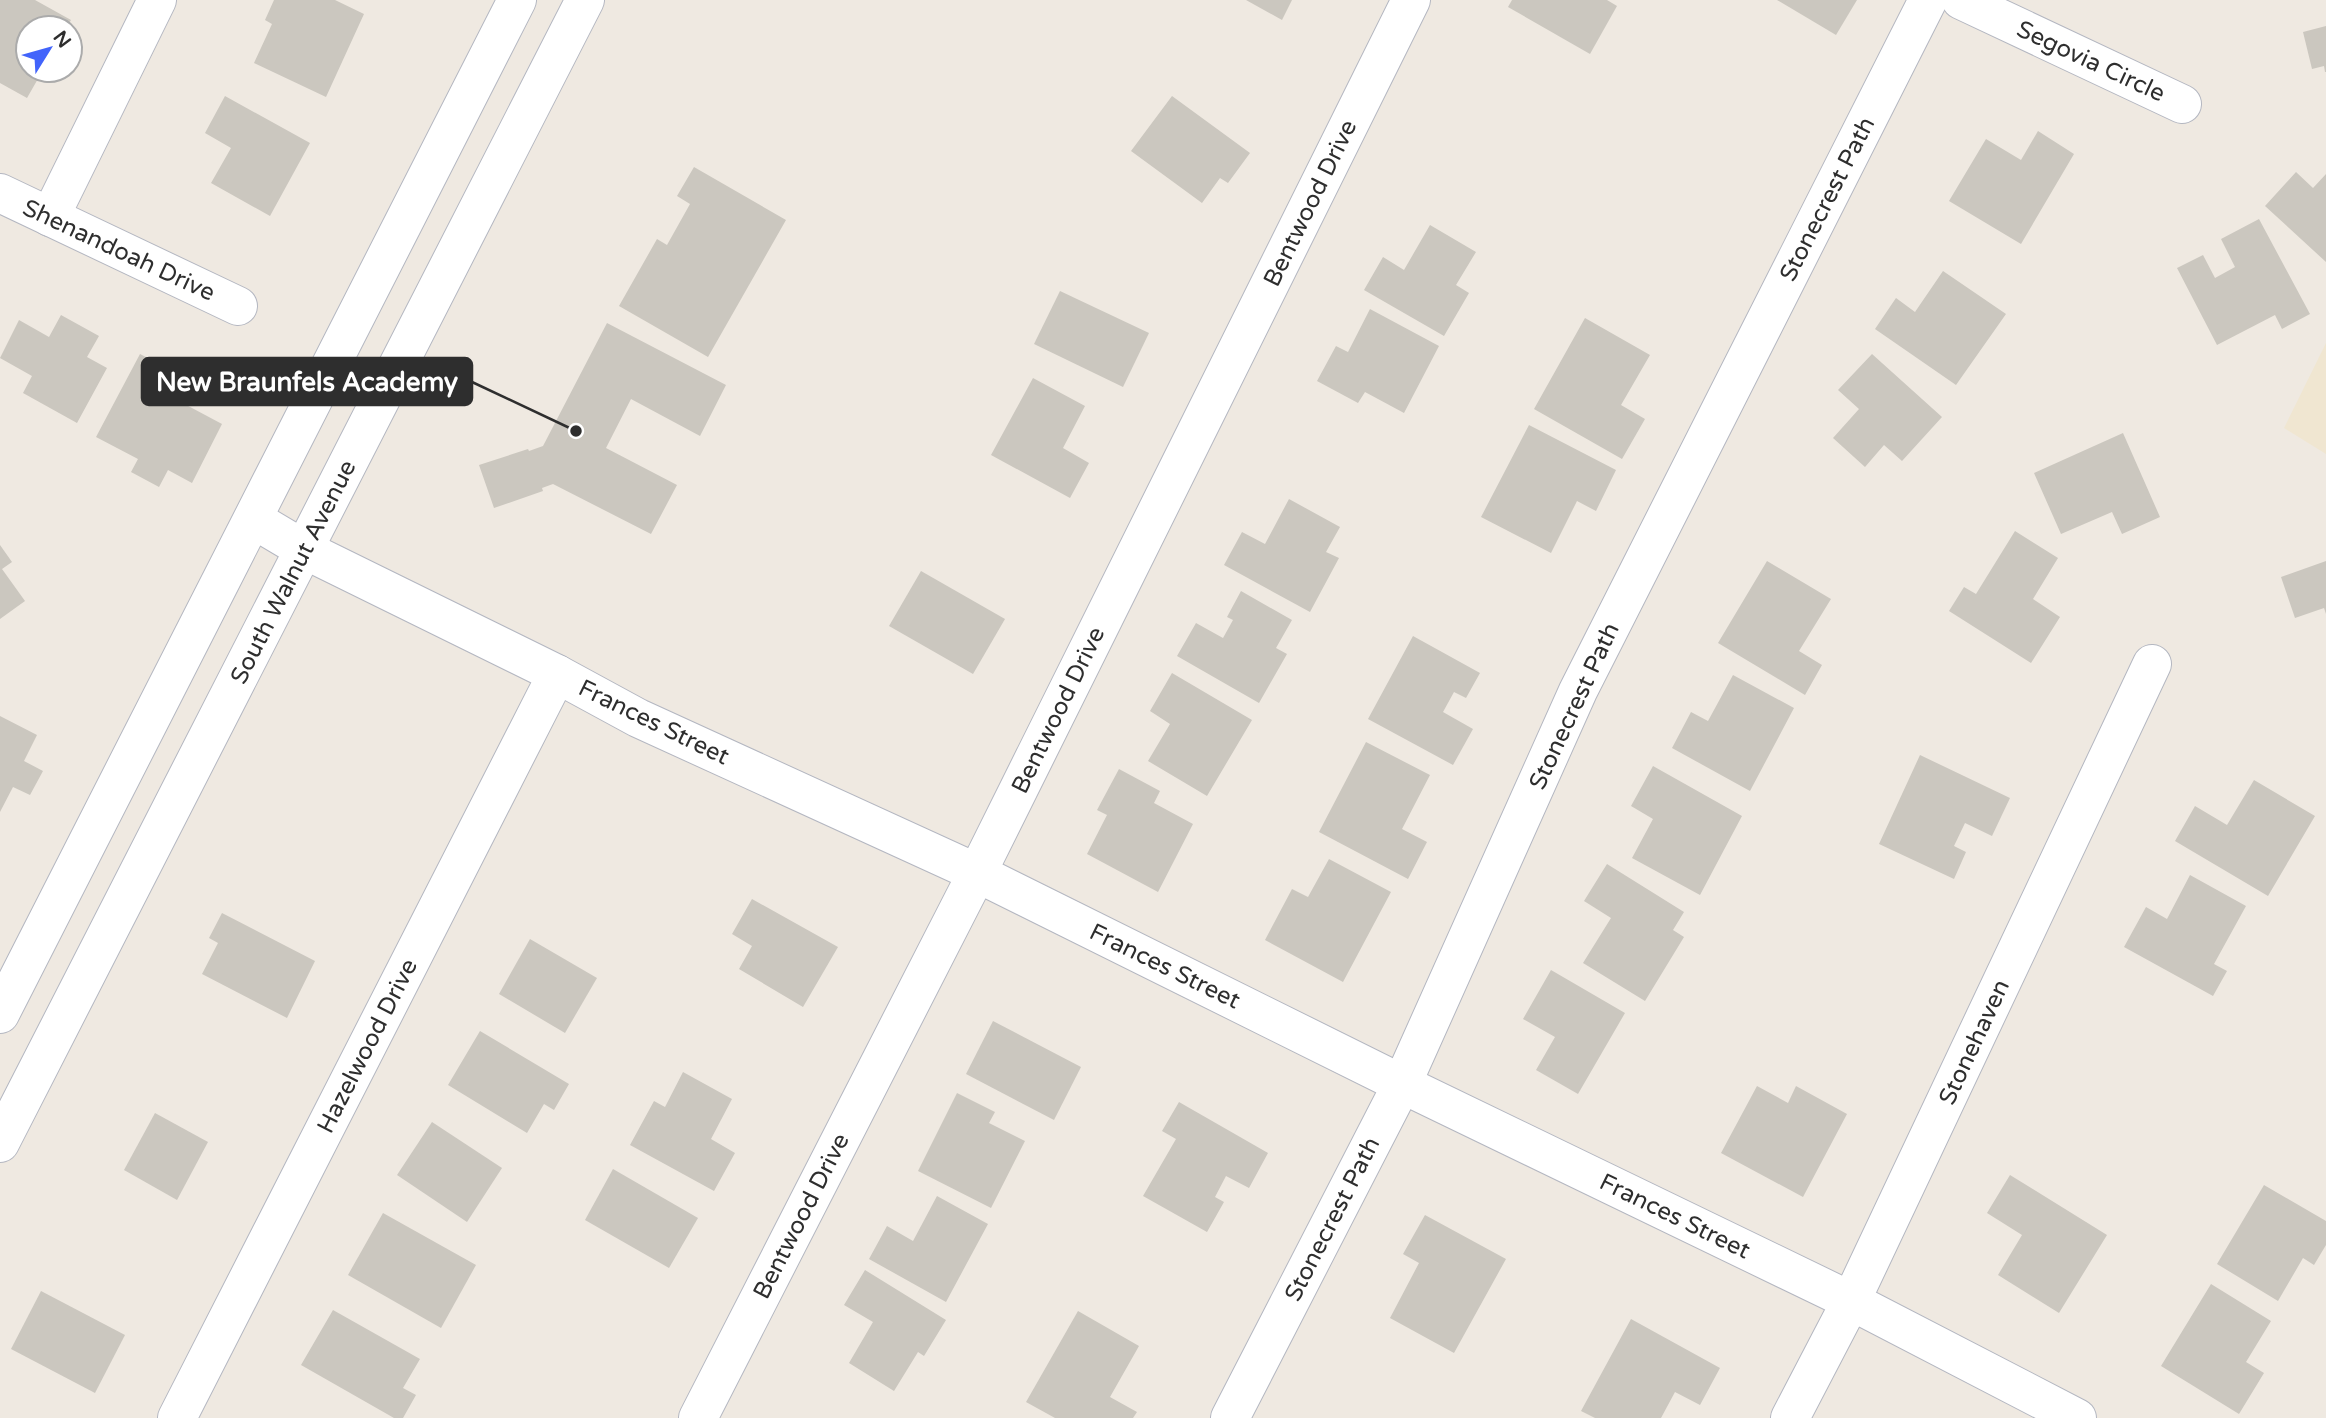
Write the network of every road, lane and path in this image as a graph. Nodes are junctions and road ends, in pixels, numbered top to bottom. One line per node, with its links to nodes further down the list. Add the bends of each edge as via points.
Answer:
1 (157, 0): 9 (street)
2 (517, 0): 11 (street)
3 (585, 0): 12 (street, South Walnut Avenue)
4 (1411, 0): 15 (street, Bentwood Drive)
5 (1928, 0): 17 (street, Stonecrest Path, via 1578,691)
6 (1961, 0): 7 (street, Segovia Circle)
7 (2182, 104)
8 (0, 193): 9 (street, Shenandoah Drive)
9 (50, 217): 10 (street, Shenandoah Drive)
10 (238, 306)
11 (253, 519): 12 (street, Frances Street); 16 (street)
12 (305, 550): 14 (street, Frances Street); 18 (street, South Walnut Avenue)
13 (2152, 664): 19 (street, Stonehaven)
14 (557, 674): 15 (street, Frances Street, via 638,718); 20 (street, Hazelwood Drive)
15 (977, 873): 17 (street, Frances Street); 21 (street, Bentwood Drive)
16 (0, 1014)
17 (1402, 1084): 19 (street, Frances Street); 22 (street, Stonecrest Path)
18 (0, 1143)
19 (1852, 1301): 23 (street, Stonehaven); 24 (street, Frances Street)
20 (177, 1418)
21 (698, 1418)
22 (1230, 1418)
23 (1790, 1418)
24 (2077, 1418)

